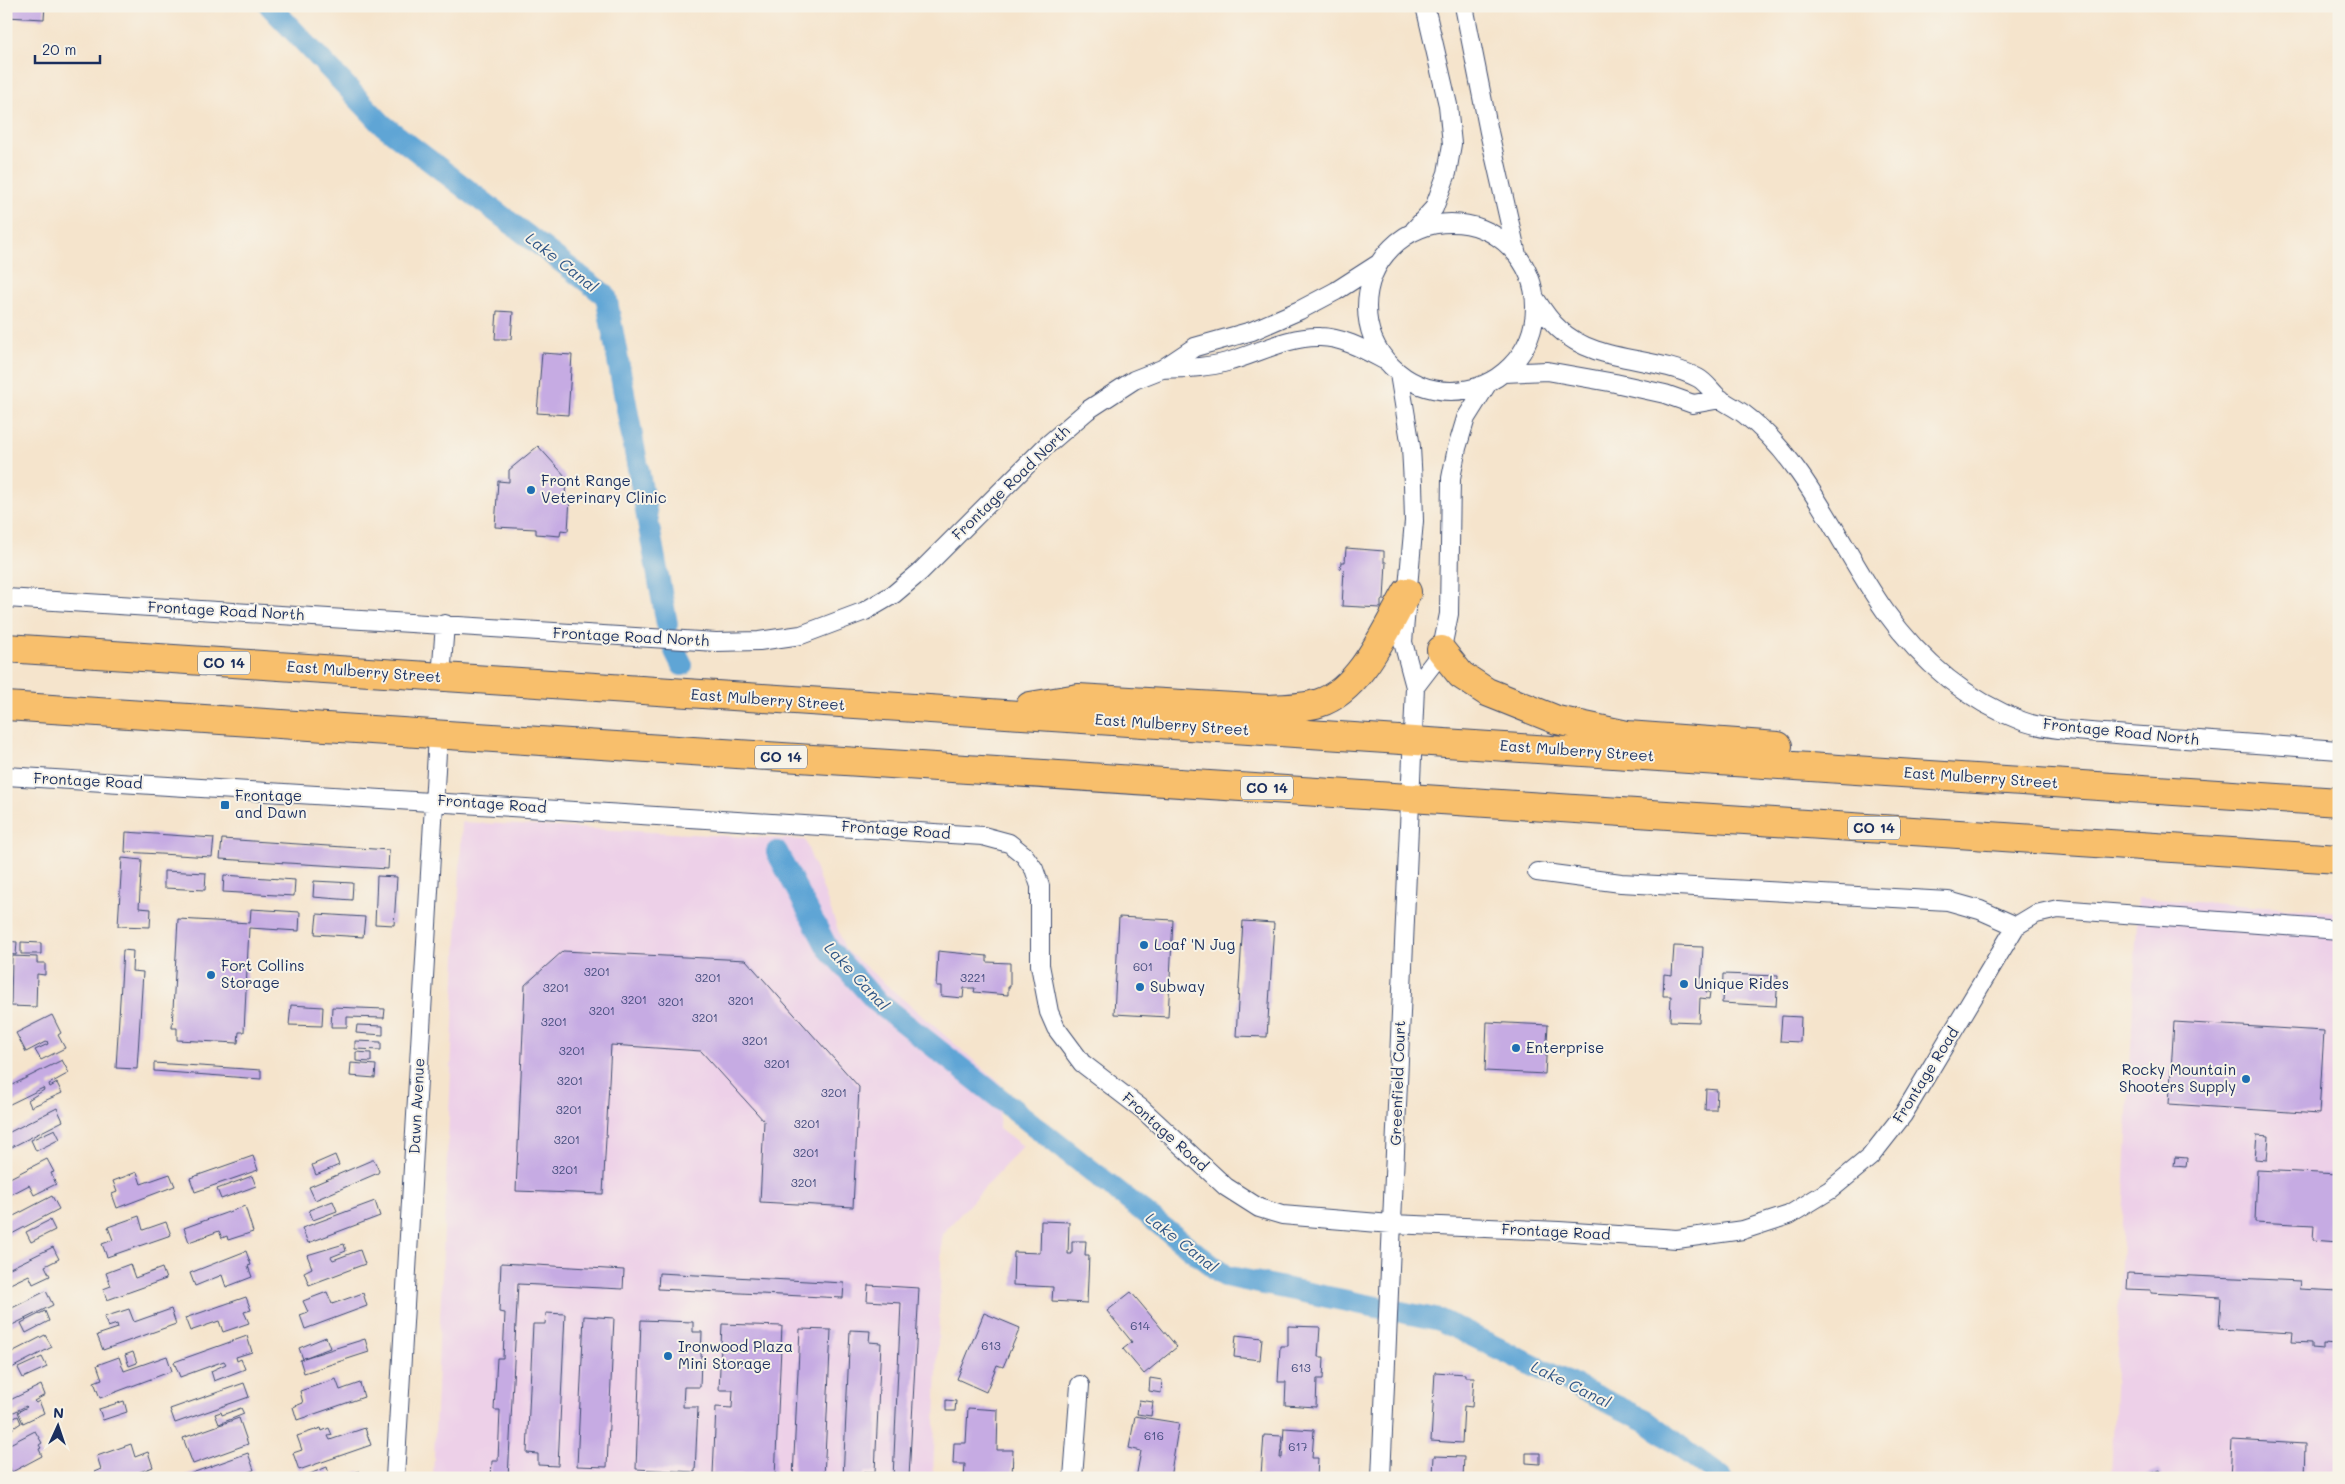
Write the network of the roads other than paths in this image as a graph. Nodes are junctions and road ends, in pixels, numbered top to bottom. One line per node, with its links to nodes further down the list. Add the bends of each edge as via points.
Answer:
1 (1425, 6): 3 (street, via 1448,105 1452,144 1447,172 1434,208)
2 (1464, 6): 4 (street)
3 (1411, 232): 4 (street, via 1457,223 1480,228 1500,239); 5 (street, via 1392,246)
4 (1517, 255): 6 (street, via 1529,275)
5 (1378, 264): 7 (street, via 1369,286 1366,309 1368,327); 8 (street, via 1300,310 1252,331 1195,347)
6 (1535, 298): 9 (street, via 1534,321 1527,343); 12 (street, Frontage Road North, via 1548,318 1576,342 1592,350 1671,367 1700,379)
7 (1385, 361): 8 (street, via 1339,339 1321,336 1290,341 1202,368); 10 (street)
8 (1162, 369): 15 (street, Frontage Road North, via 1134,380 1088,410 1046,446 920,572 894,594 843,621 792,636 716,642)
9 (1504, 373): 11 (street); 12 (street, via 1547,371 1665,394 1693,404)
10 (1399, 374): 11 (street, via 1433,390 1470,389); 13 (street, via 1411,446 1413,484 1414,522)
11 (1488, 383): 17 (street, via 1466,418 1452,470 1449,614)
12 (1721, 399): 24 (street, Frontage Road North, via 1776,443 1811,491 1885,611 1913,645 1946,678 1982,702 2024,722 2080,731)
13 (1408, 592): 19 (street, via 1403,642); 21 (highway, via 1363,668 1344,688 1320,703 1269,709 1078,698)
14 (6, 598): 15 (street, Frontage Road North)
15 (445, 624): 18 (street)
16 (6, 648): 18 (highway, East Mulberry Street / CO 14)
17 (1441, 650): 19 (street); 25 (highway, via 1461,674 1487,692 1557,720 1627,735 1775,746)
18 (441, 678): 21 (highway, East Mulberry Street / CO 14)
19 (1416, 687): 23 (street, Greenfield Court)
20 (6, 706): 22 (highway, CO 14)
21 (983, 713): 23 (highway, East Mulberry Street / CO 14)
22 (438, 735): 27 (highway, CO 14); 28 (street, Dawn Avenue)
23 (1413, 740): 25 (highway, East Mulberry Street / CO 14); 27 (street, Greenfield Court)
24 (2339, 750)
25 (1861, 770): 29 (highway, East Mulberry Street / CO 14)
26 (6, 776): 28 (street, Frontage Road)
27 (1410, 798): 30 (highway, CO 14); 34 (street, Greenfield Court)
28 (434, 801): 34 (street, Frontage Road, via 984,836 1009,842 1034,868 1040,886 1040,965 1049,1012 1056,1028 1082,1063 1142,1109 1226,1187 1259,1208 1282,1215); 36 (street, Dawn Avenue)
29 (2339, 802)
30 (2339, 859)
31 (1537, 872): 32 (street, via 1620,883 1948,901 1980,910)
32 (2016, 926): 33 (street, Frontage Road, via 2036,914 2058,909); 34 (street, Frontage Road, via 1903,1115 1870,1157 1830,1190 1789,1215 1743,1230 1677,1239)
33 (2339, 930)
34 (1392, 1224): 38 (street, Greenfield Court)
35 (1080, 1385): 37 (street)
36 (395, 1478)
37 (1073, 1478)
38 (1381, 1478)

